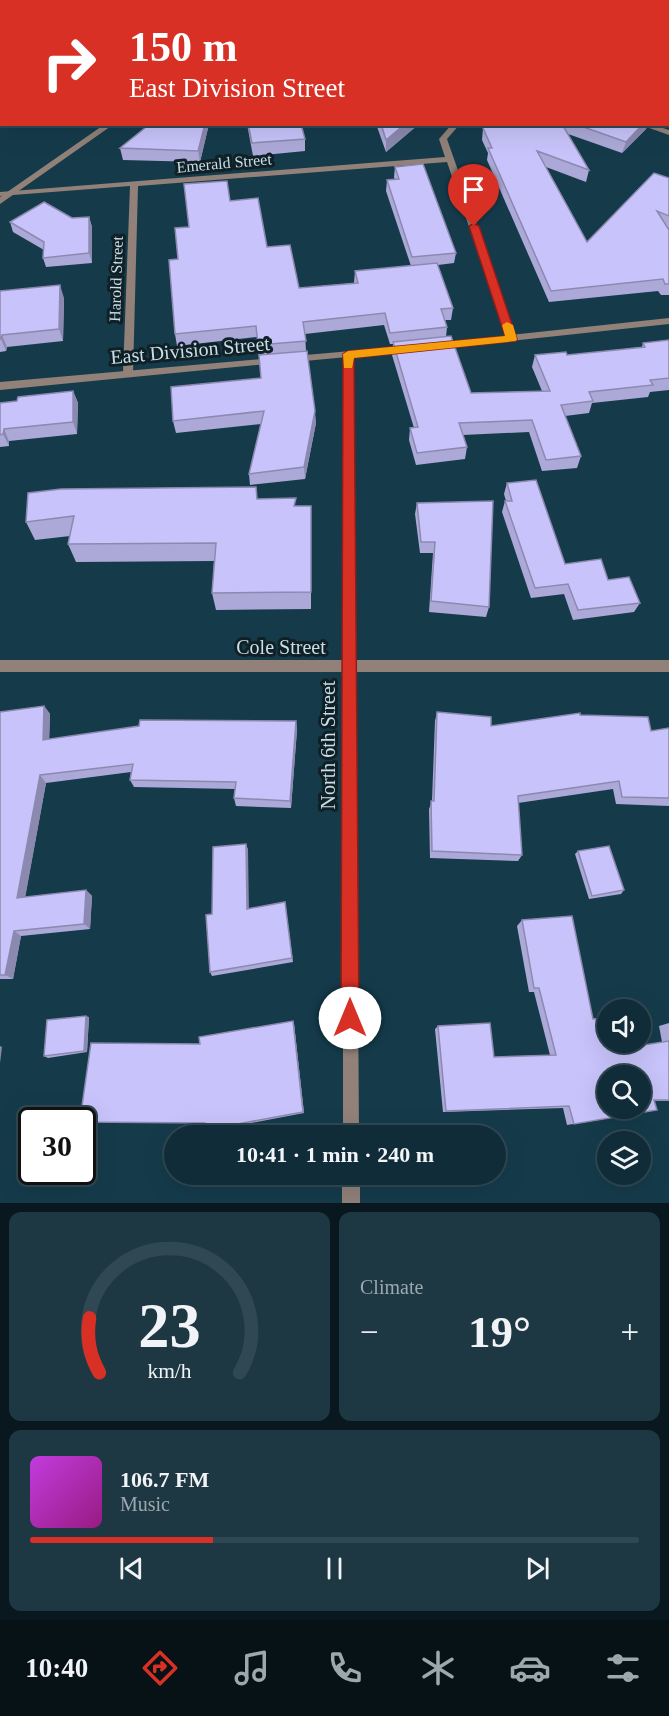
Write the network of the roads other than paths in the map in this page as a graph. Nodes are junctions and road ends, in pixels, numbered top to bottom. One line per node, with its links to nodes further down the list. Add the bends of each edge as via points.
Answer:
1 (108, 126): 8 (street)
2 (455, 126): 5 (street, via 443,139)
3 (647, 126): 4 (street)
4 (669, 134)
5 (451, 159): 6 (street, Emerald Street); 11 (street)
6 (134, 185): 8 (street, Emerald Street); 15 (street, Harold Street)
7 (0, 194): 8 (street, Emerald Street)
8 (11, 194): 9 (street)
9 (0, 201)
10 (669, 321): 11 (street)
11 (512, 339): 12 (street)
12 (430, 346)
13 (418, 348): 14 (street, East Division Street)
14 (348, 354): 15 (street, East Division Street); 19 (street, North 6th Street)
15 (128, 373): 16 (street, East Division Street)
16 (0, 386)
17 (0, 666): 19 (street, Cole Street)
18 (669, 666): 19 (street, Cole Street)
19 (349, 667): 20 (street, North 6th Street)
20 (351, 1125)
21 (351, 1185): 22 (street)
22 (351, 1203)

